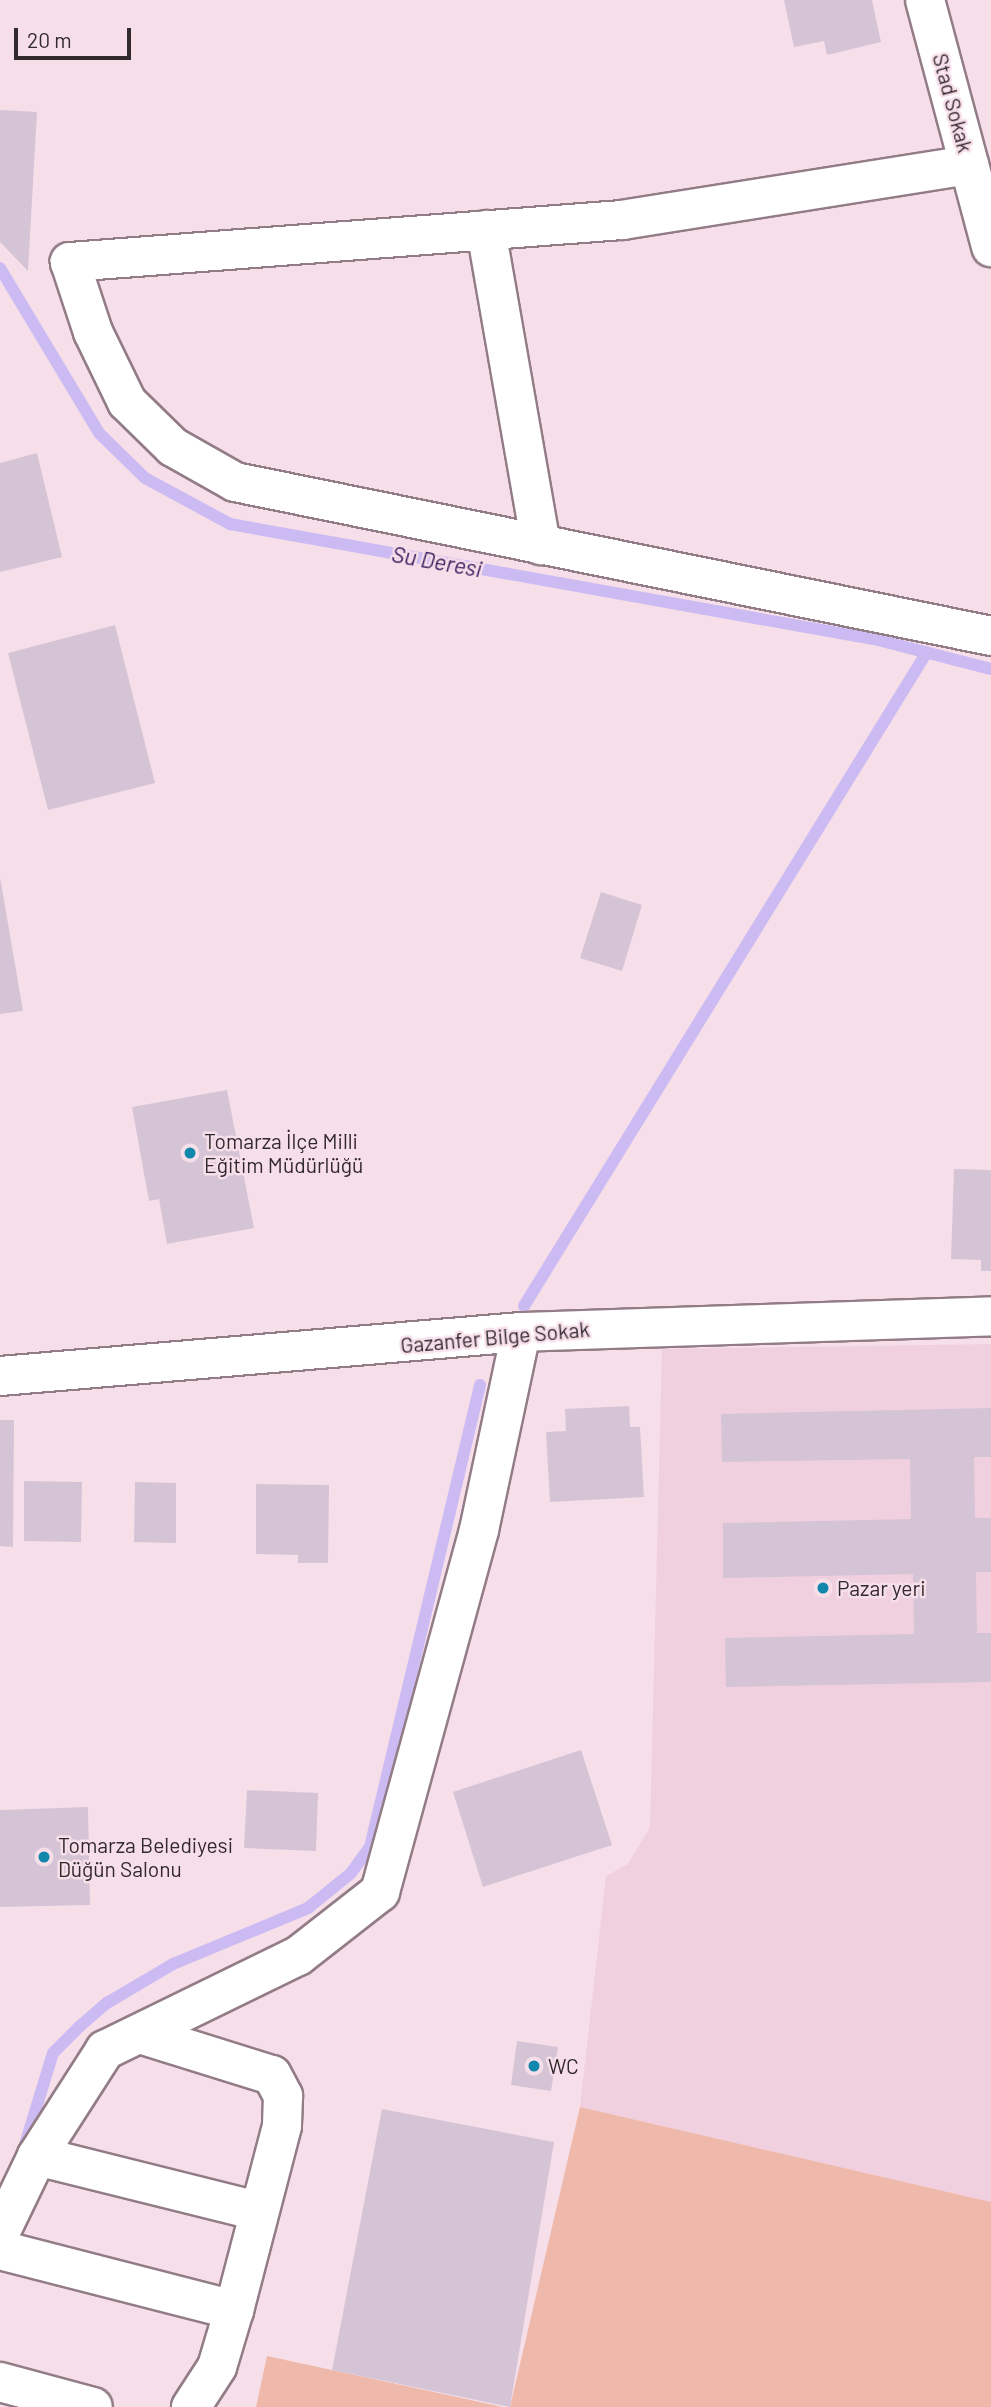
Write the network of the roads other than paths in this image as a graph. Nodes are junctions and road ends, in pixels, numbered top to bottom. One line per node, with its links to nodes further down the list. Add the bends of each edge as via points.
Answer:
1 (925, 0): 2 (street, Stad Sokak)
2 (969, 165): 3 (street, via 622,220); 4 (street, Stad Sokak)
3 (486, 230): 5 (street); 5 (street, via 70,262 93,332 127,402 173,447 203,466 235,482)
4 (991, 247)
5 (541, 544): 6 (street)
6 (991, 636)
7 (991, 1316): 8 (street, Gazanfer Bilge Sokak)
8 (521, 1332): 9 (street, Gazanfer Bilge Sokak); 10 (street, via 479,1530 380,1892 298,1956)
9 (0, 1376)
10 (140, 2034): 11 (street, via 105,2050); 12 (street, via 272,2075 283,2096 282,2126)
11 (37, 2156): 12 (street); 13 (street)
12 (258, 2211): 15 (street)
13 (0, 2233)
14 (0, 2250): 15 (street)
15 (234, 2310): 18 (street, via 217,2367)
16 (0, 2382): 17 (street)
17 (93, 2407)
18 (191, 2407)

